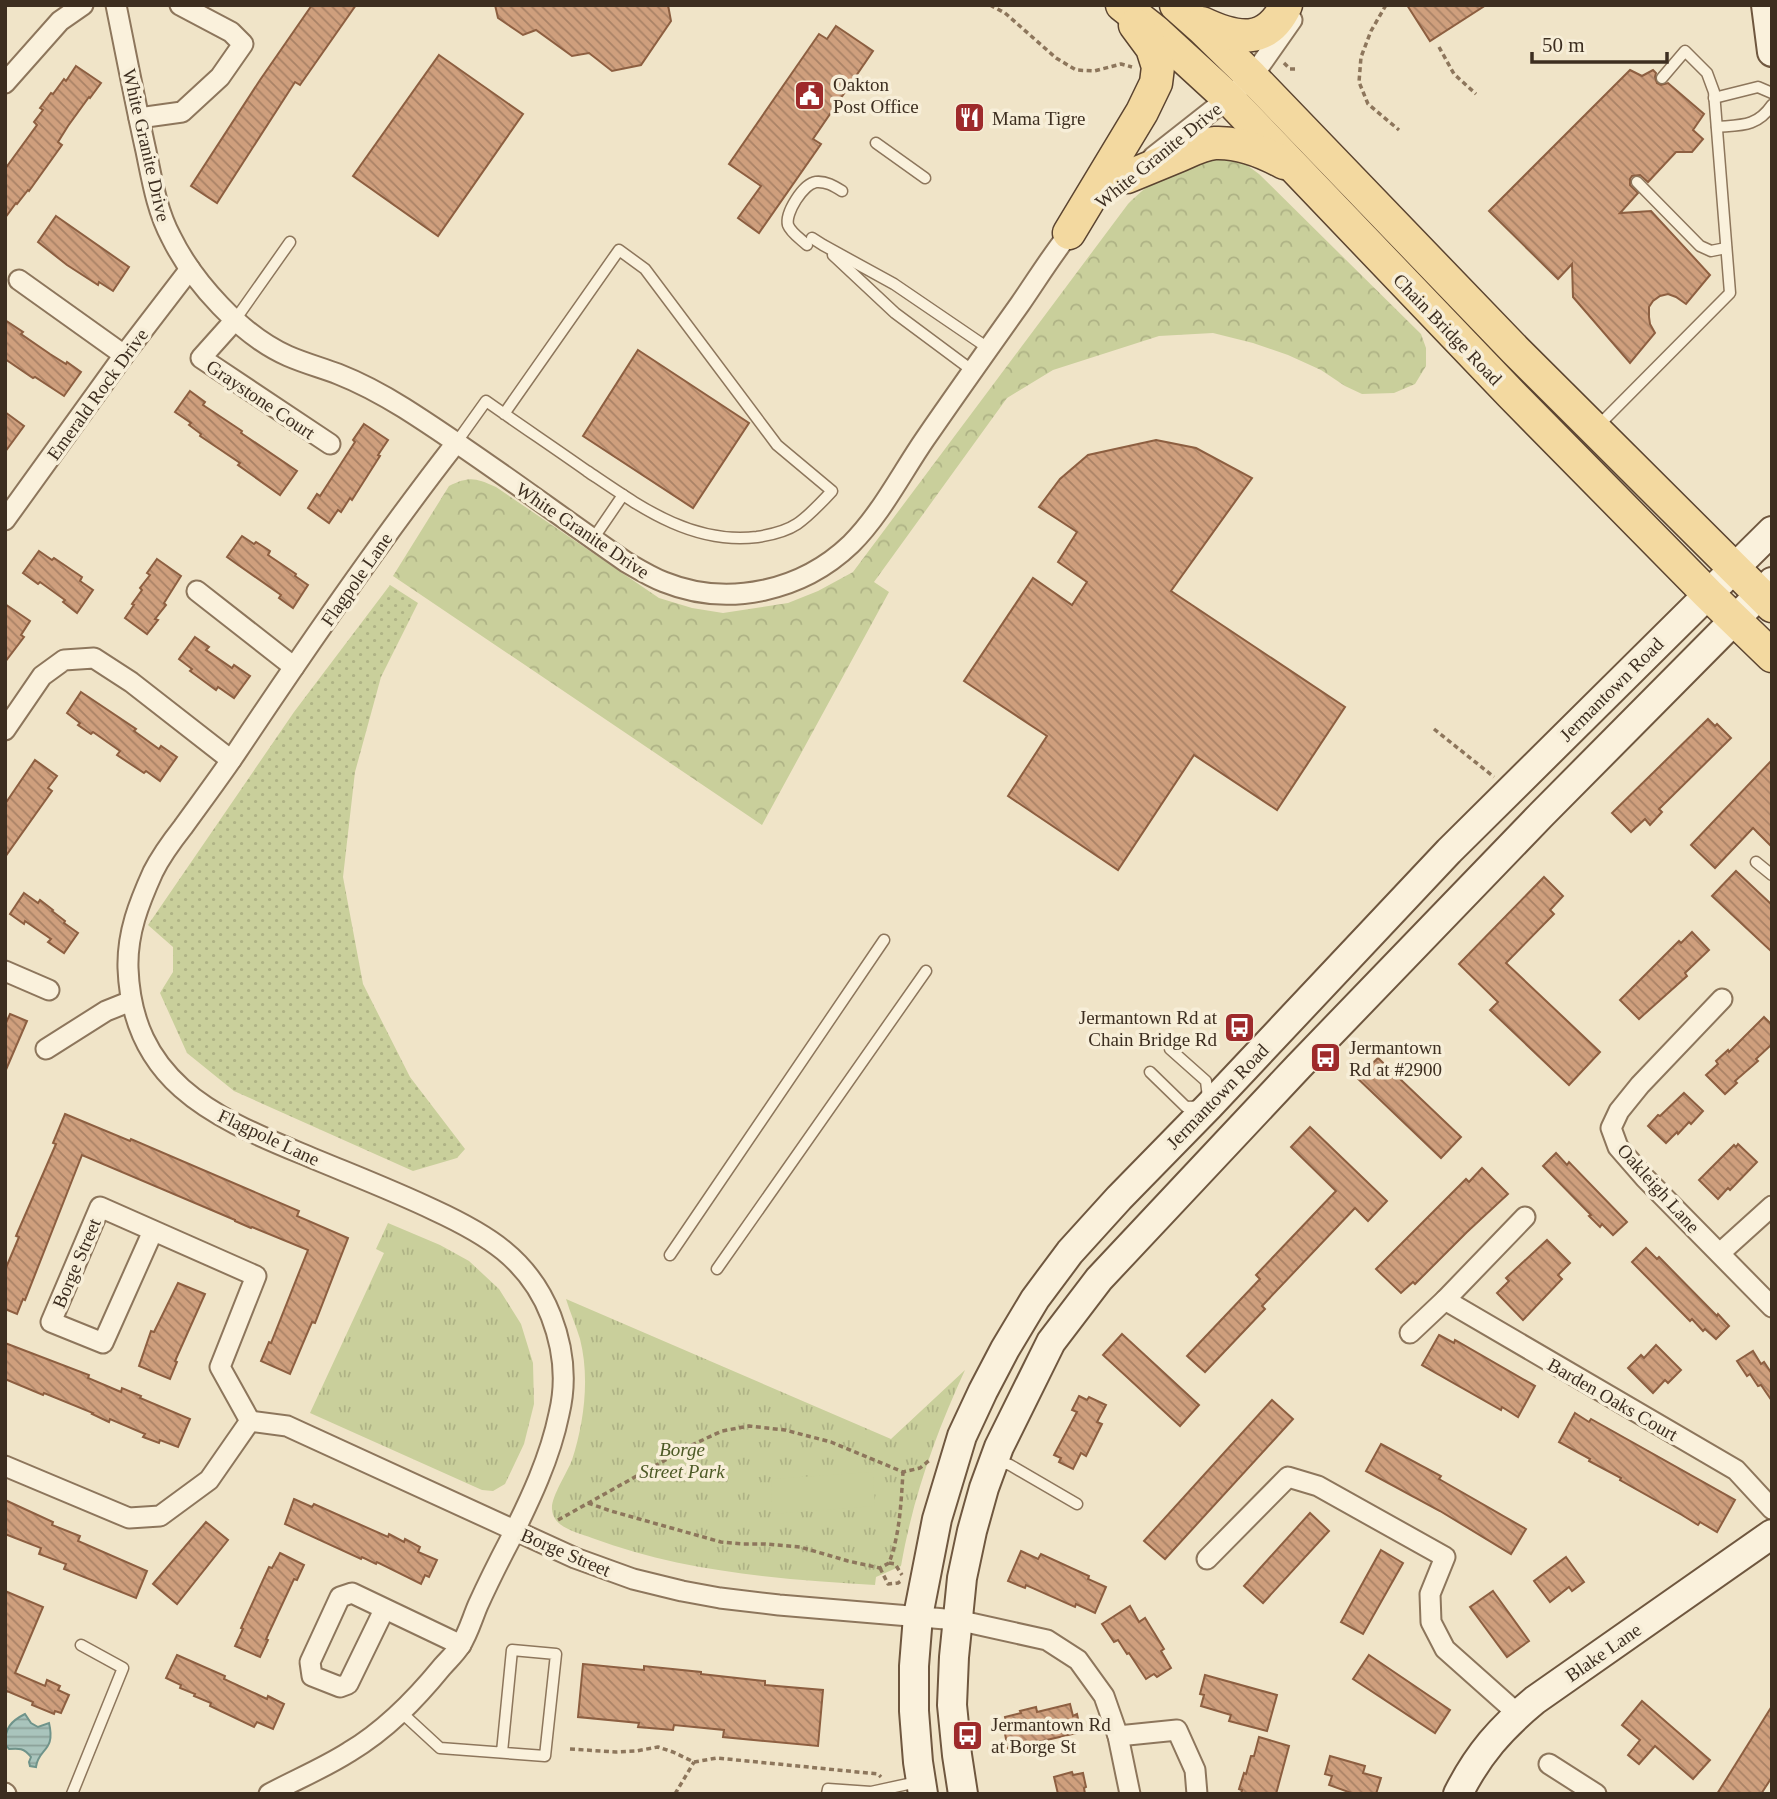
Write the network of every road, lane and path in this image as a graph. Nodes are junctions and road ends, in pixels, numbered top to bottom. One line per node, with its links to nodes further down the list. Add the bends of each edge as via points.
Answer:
1 (83, 5): 16 (street, via 60,21)
2 (116, 5): 22 (street, White Granite Drive)
3 (180, 5): 22 (street, via 231,32 243,44 220,77 182,112)
4 (990, 5): 13 (path, via 1076,70 1121,64)
5 (1120, 5): 19 (main road, Chain Bridge Road); 31 (main road, via 1152,48 1156,83)
6 (1286, 5): 10 (main road, via 1272,25 1246,37 1216,30)
7 (1296, 5): 14 (street, White Granite Drive, via 1292,20)
8 (1386, 5): 24 (path, via 1361,57 1359,82 1368,104)
9 (1766, 5): 12 (main road)
10 (1183, 12): 14 (main road, Chain Bridge Road)
11 (1439, 47): 18 (path, via 1454,74)
12 (1772, 52)
13 (1139, 71)
14 (1252, 77): 19 (street, White Granite Drive); 42 (main road, Chain Bridge Road)
15 (1662, 78): 20 (lane, via 1685,51 1707,73)
16 (5, 83)
17 (1772, 93): 20 (lane, via 1758,87)
18 (1476, 94)
19 (1228, 99): 26 (main road, Chain Bridge Road); 27 (street, White Granite Drive)
20 (1714, 99): 23 (lane)
21 (1772, 105): 23 (lane, via 1750,124)
22 (139, 118): 35 (street, White Granite Drive, via 163,220)
23 (1717, 127): 34 (lane)
24 (1399, 130)
25 (876, 143): 28 (lane)
26 (1294, 169): 27 (main road, via 1268,155 1213,143); 51 (main road, Chain Bridge Road)
27 (1127, 177): 31 (street, White Granite Drive)
28 (925, 178)
29 (1637, 183): 34 (lane, via 1700,246 1710,251)
30 (842, 191): 33 (lane, via 828,183 811,184 788,213 791,231)
31 (1069, 233): 38 (street, White Granite Drive)
32 (290, 242): 37 (lane)
33 (823, 245): 38 (lane, via 894,284); 40 (lane, via 895,313)
34 (1726, 248): 42 (lane, via 1730,293)
35 (190, 269): 37 (street, White Granite Drive); 39 (street, Emerald Rock Drive)
36 (19, 280): 39 (street)
37 (235, 320): 43 (street, White Granite Drive, via 288,356 382,394); 44 (street, Graystone Court, via 201,358)
38 (988, 348): 40 (street, White Granite Drive)
39 (124, 355): 46 (street, Emerald Rock Drive)
40 (973, 371): 48 (street, White Granite Drive, via 868,525 832,560 802,579 752,593 698,592 647,574)
41 (504, 414): 43 (lane, via 486,401); 45 (lane); 45 (lane, via 619,250 645,269 777,445 831,491 795,526 744,538 691,531)
42 (1594, 430): 49 (main road, Chain Bridge Road)
43 (456, 443): 48 (street, White Granite Drive); 55 (street, Flagpole Lane)
44 (330, 444)
45 (624, 495): 48 (lane)
46 (5, 520)
47 (1772, 531): 49 (main road, Jermantown Road)
48 (593, 540)
49 (1734, 570): 51 (main road, Jermantown Road); 52 (main road, Chain Bridge Road)
50 (198, 591): 55 (street)
51 (1708, 594): 53 (main road, Chain Bridge Road); 71 (main road, Jermantown Road, via 1449,851)
52 (1768, 594): 53 (main road, Jermantown Road)
53 (1734, 619): 54 (main road, Chain Bridge Road); 83 (main road, Jermantown Road, via 1298,1067 1099,1279 1051,1342)
54 (1772, 656)
55 (294, 667): 58 (street, Flagpole Lane)
56 (1434, 729): 59 (path)
57 (5, 730): 58 (street, via 42,676 64,660 94,658)
58 (231, 760): 67 (street, Flagpole Lane, via 163,855 139,904 128,955)
59 (1496, 778)
60 (1756, 862): 61 (lane)
61 (1772, 875)
62 (884, 940): 76 (lane)
63 (5, 971): 65 (street)
64 (926, 971): 77 (lane)
65 (49, 990)
66 (1722, 999): 75 (street, Oakleigh Lane, via 1640,1085 1611,1128 1618,1147 1645,1178)
67 (131, 1001): 68 (street, via 106,1011); 90 (street, Flagpole Lane, via 156,1059 201,1104 256,1135 467,1225 503,1249 532,1280 557,1332 563,1389 545,1463)
68 (46, 1049)
69 (1170, 1049): 71 (lane, via 1206,1081)
70 (1150, 1072): 71 (lane, via 1186,1107)
71 (1209, 1106): 98 (main road, Jermantown Road, via 1070,1252 1005,1349 962,1436 937,1519)
72 (1772, 1206): 75 (street)
73 (1525, 1217): 78 (street)
74 (153, 1231): 74 (street, Borge Street, via 100,1207 51,1322 103,1343); 81 (street, Borge Street, via 256,1276 220,1367)
75 (1720, 1253): 79 (street, Oakleigh Lane)
76 (670, 1255)
77 (717, 1269)
78 (1445, 1300): 80 (street); 88 (street, Barden Oaks Court, via 1736,1470)
79 (1772, 1307)
80 (1410, 1333)
81 (250, 1421): 84 (street, via 209,1480 160,1516 129,1518); 90 (street, Borge Street, via 287,1426)
82 (934, 1456): 85 (path, via 920,1468)
83 (994, 1459): 87 (lane); 99 (main road, Jermantown Road, via 972,1531)
84 (5, 1466)
85 (903, 1472): 86 (path, via 831,1442 749,1426 703,1439); 93 (path, via 898,1530)
86 (589, 1503): 89 (path); 94 (path, via 721,1542 800,1547)
87 (1077, 1504)
88 (1772, 1509)
89 (558, 1520)
90 (515, 1530): 98 (street, Borge Street, via 633,1579 682,1591 779,1605); 101 (street, Flagpole Lane)
91 (1772, 1534): 103 (main road, Blake Lane)
92 (1208, 1559): 103 (street, via 1288,1477 1318,1486 1445,1557 1430,1594 1431,1622 1445,1648)
93 (889, 1563): 94 (path); 95 (path, via 895,1564 902,1580)
94 (880, 1568): 95 (path)
95 (888, 1584): 96 (path)
96 (885, 1594)
97 (384, 1610): 97 (street, via 352,1593 340,1597 310,1662 312,1676 340,1687 348,1684); 101 (street)
98 (918, 1616): 99 (street, Borge Street); 110 (main road, Jermantown Road, via 914,1711)
99 (957, 1620): 104 (street, Borge Street, via 1047,1640 1078,1660 1104,1696); 115 (main road, Jermantown Road, via 952,1705)
100 (81, 1645): 111 (lane, via 123,1668)
101 (461, 1645): 102 (street, Flagpole Lane)
102 (402, 1713): 106 (lane, via 440,1748); 112 (street, Flagpole Lane, via 347,1754)
103 (1518, 1714): 118 (main road, Blake Lane, via 1487,1746)
104 (1118, 1736): 116 (street, Borge Street); 117 (street, via 1177,1730 1195,1770)
105 (570, 1749): 107 (path, via 616,1752 658,1747)
106 (502, 1752): 106 (lane, via 545,1756 555,1654 512,1650)
107 (694, 1762): 109 (path, via 717,1758 878,1774); 113 (path)
108 (1549, 1764): 119 (street)
109 (893, 1787): 110 (lane); 114 (lane, via 871,1792 828,1789)
110 (922, 1787)
111 (72, 1794)
112 (269, 1794)
113 (675, 1794)
114 (827, 1794)
115 (963, 1794)
116 (1130, 1794)
117 (1197, 1794)
118 (1458, 1794)
119 (1596, 1794)

